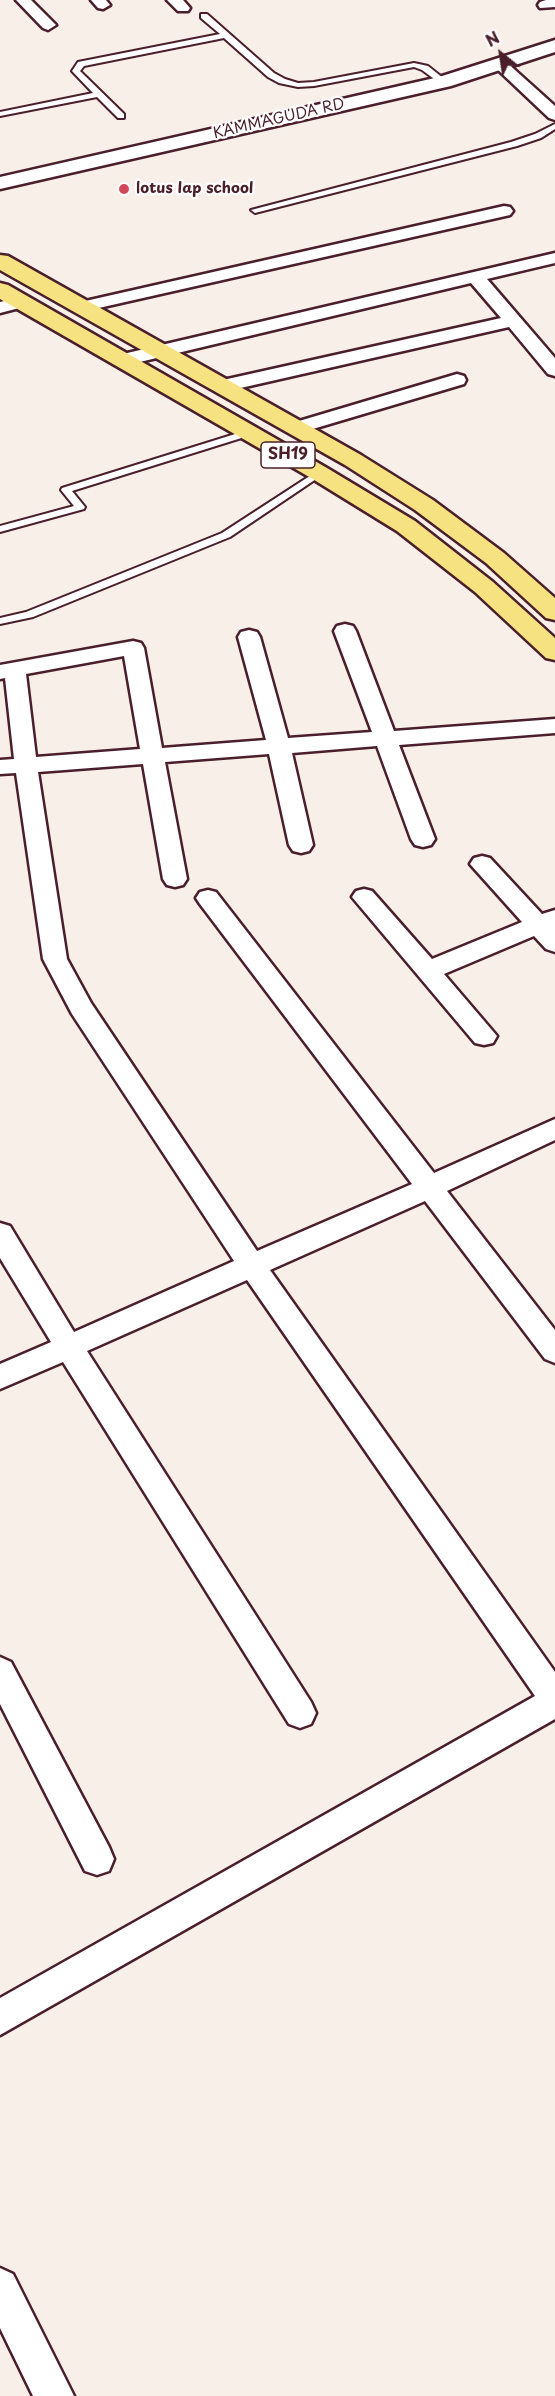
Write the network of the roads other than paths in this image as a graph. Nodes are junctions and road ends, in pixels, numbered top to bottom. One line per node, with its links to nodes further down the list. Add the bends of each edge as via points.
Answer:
1 (23, 0): 3 (street)
2 (204, 16): 4 (lane)
3 (48, 25)
4 (225, 35): 7 (lane, via 271,75 298,85 414,65); 8 (lane, via 81,64 76,70)
5 (555, 46): 6 (street, KAMMAGUDA RD)
6 (500, 64): 7 (street, KAMMAGUDA RD); 10 (street)
7 (444, 82): 13 (street, KAMMAGUDA RD)
8 (99, 94): 9 (lane); 11 (lane)
9 (0, 114)
10 (555, 115)
11 (121, 116)
12 (555, 126): 14 (lane, via 514,144)
13 (0, 183)
14 (255, 210)
15 (504, 212): 21 (street)
16 (555, 258): 18 (street)
17 (0, 261): 21 (main road, SH19)
18 (475, 277): 22 (street); 23 (street)
19 (0, 290): 20 (main road, SH19)
20 (11, 305): 24 (main road, SH19)
21 (81, 307): 23 (main road, SH19)
22 (513, 321): 25 (street); 27 (street)
23 (156, 351): 24 (street); 27 (main road, SH19)
24 (123, 360): 29 (main road, SH19)
25 (555, 370)
26 (457, 380): 28 (street)
27 (223, 386): 28 (main road, SH19)
28 (296, 428): 32 (main road, SH19, via 424,505)
29 (248, 433): 30 (main road, SH19); 31 (lane, via 66,490 80,507)
30 (319, 473): 33 (lane, via 226,535 29,615); 36 (main road, SH19, via 406,526 484,587)
31 (0, 529)
32 (553, 607)
33 (0, 621)
34 (345, 631): 39 (street)
35 (249, 637): 40 (street)
36 (555, 652)
37 (8, 670): 41 (street, via 133,648); 42 (street)
38 (555, 726): 39 (street)
39 (386, 739): 40 (street); 43 (street)
40 (279, 747): 41 (street); 44 (street)
41 (153, 756): 42 (street); 46 (street)
42 (13, 766): 56 (street, via 55,959 81,1008)
43 (423, 839)
44 (301, 845)
45 (482, 864): 49 (street)
46 (175, 879)
47 (364, 897): 51 (street)
48 (208, 898): 54 (street)
49 (546, 921): 50 (street); 51 (street)
50 (555, 943)
51 (430, 970): 52 (street)
52 (484, 1036)
53 (555, 1129): 54 (street)
54 (430, 1187): 56 (street); 58 (street)
55 (0, 1234): 57 (street)
56 (252, 1266): 57 (street); 61 (street)
57 (68, 1346): 59 (street); 62 (street)
58 (555, 1351)
59 (0, 1377)
60 (0, 1672): 63 (street)
61 (555, 1700): 64 (street)
62 (300, 1713)
63 (97, 1859)
64 (0, 2017)
65 (0, 2287): 66 (street)
66 (54, 2396)

